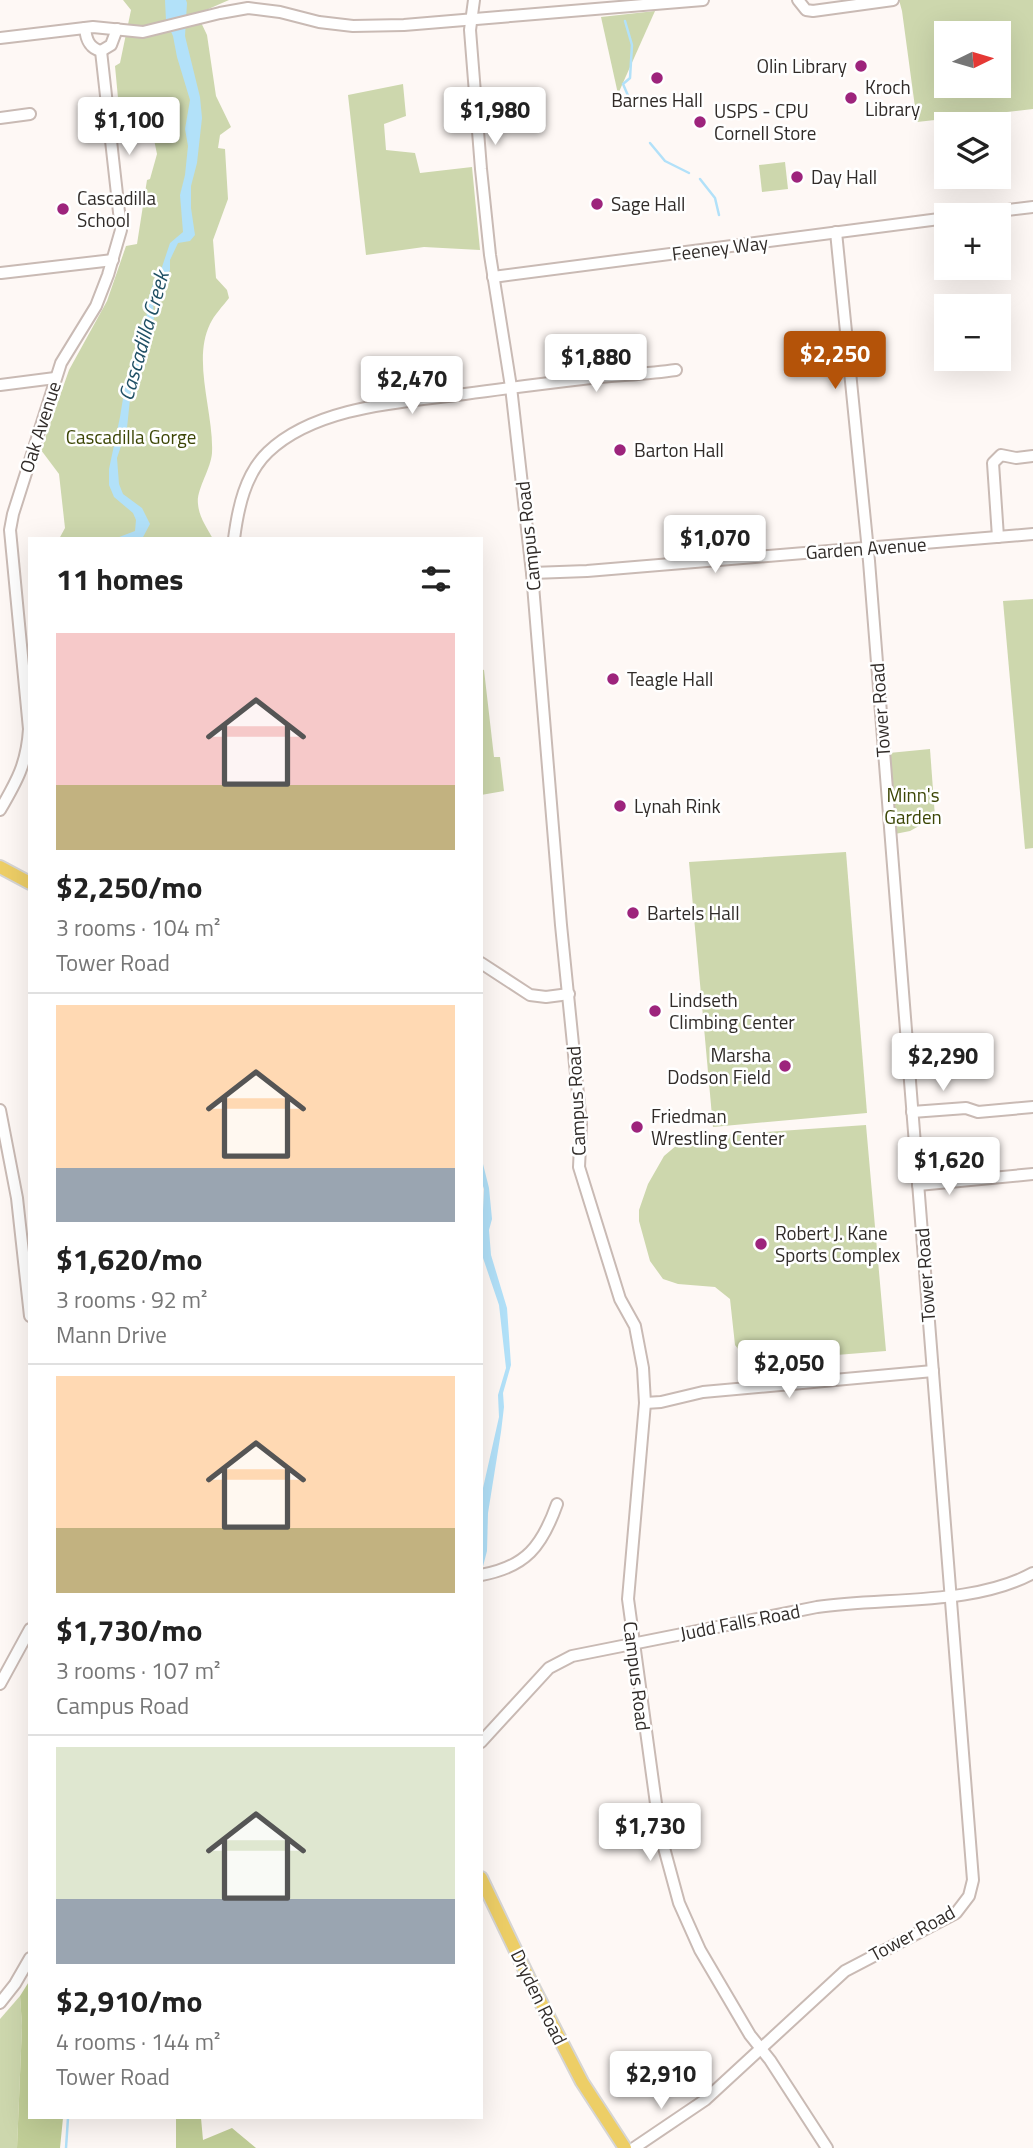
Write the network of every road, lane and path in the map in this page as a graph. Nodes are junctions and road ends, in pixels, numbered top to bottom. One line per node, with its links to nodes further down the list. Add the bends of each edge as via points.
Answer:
1 (474, 0): 5 (street, Campus Road)
2 (703, 0): 5 (street)
3 (798, 0): 4 (street, via 813,11)
4 (893, 0)
5 (470, 19): 7 (street, via 353,26 248,8 152,31); 18 (street, Campus Road)
6 (85, 28): 7 (street); 8 (street); 9 (street, Oak Avenue, via 90,45)
7 (117, 29): 9 (street, via 111,45)
8 (0, 38)
9 (101, 51): 16 (street, Oak Avenue, via 121,218)
10 (30, 114): 11 (street)
11 (0, 118)
12 (1033, 207): 13 (street)
13 (1011, 210)
14 (934, 220): 15 (street, Feeney Way)
15 (836, 232): 18 (street, Feeney Way); 28 (street, Tower Road)
16 (113, 260): 17 (street); 20 (street, Oak Avenue, via 96,306)
17 (1, 273)
18 (493, 277): 22 (street, Campus Road)
19 (676, 370): 22 (street)
20 (55, 379): 21 (street); 24 (street, Oak Avenue)
21 (0, 385)
22 (510, 387): 26 (street, via 348,412 292,434 269,451 252,472); 29 (street, Campus Road)
23 (1033, 456): 27 (street, via 1001,454 993,463)
24 (5, 530): 30 (street, Oak Avenue)
25 (1033, 534): 27 (street, Garden Avenue)
26 (234, 537)
27 (998, 537): 28 (street, Garden Avenue)
28 (868, 548): 29 (street, Garden Avenue); 39 (street, Tower Road)
29 (532, 573): 36 (street, Campus Road)
30 (28, 721)
31 (28, 748): 32 (street, Oak Avenue, via 22,770)
32 (0, 810)
33 (0, 867): 34 (main road)
34 (28, 882)
35 (483, 963): 36 (street, via 530,995)
36 (569, 995): 45 (street, Campus Road, via 581,1124 580,1170 620,1299 636,1331)
37 (1033, 1107): 39 (street)
38 (0, 1110): 40 (street)
39 (912, 1112): 42 (street, Tower Road)
40 (5, 1156): 43 (street, via 21,1226)
41 (1033, 1174): 42 (street)
42 (918, 1185): 44 (street, Tower Road)
43 (28, 1296)
44 (933, 1371): 45 (street, via 703,1392); 49 (street, Tower Road)
45 (645, 1403): 51 (street, Campus Road, via 629,1570)
46 (556, 1504): 48 (street, via 528,1555 511,1568)
47 (1033, 1573): 49 (street, Judd Falls Road, via 991,1590)
48 (485, 1575)
49 (951, 1596): 51 (street, Judd Falls Road, via 836,1604); 57 (street, Tower Road, via 971,1890 951,1916 845,1970)
50 (28, 1633): 52 (street)
51 (633, 1643): 53 (street, Judd Falls Road, via 560,1661); 57 (street, Campus Road, via 660,1833 675,1891 700,1950)
52 (0, 1684)
53 (483, 1740)
54 (483, 1882): 58 (main road, Dryden Road, via 582,2082)
55 (28, 1961): 56 (street)
56 (0, 2003)
57 (761, 2048): 59 (street, Tower Road, via 705,2101); 60 (street, Campus Road)
58 (625, 2148)
59 (634, 2148)
60 (827, 2148)

